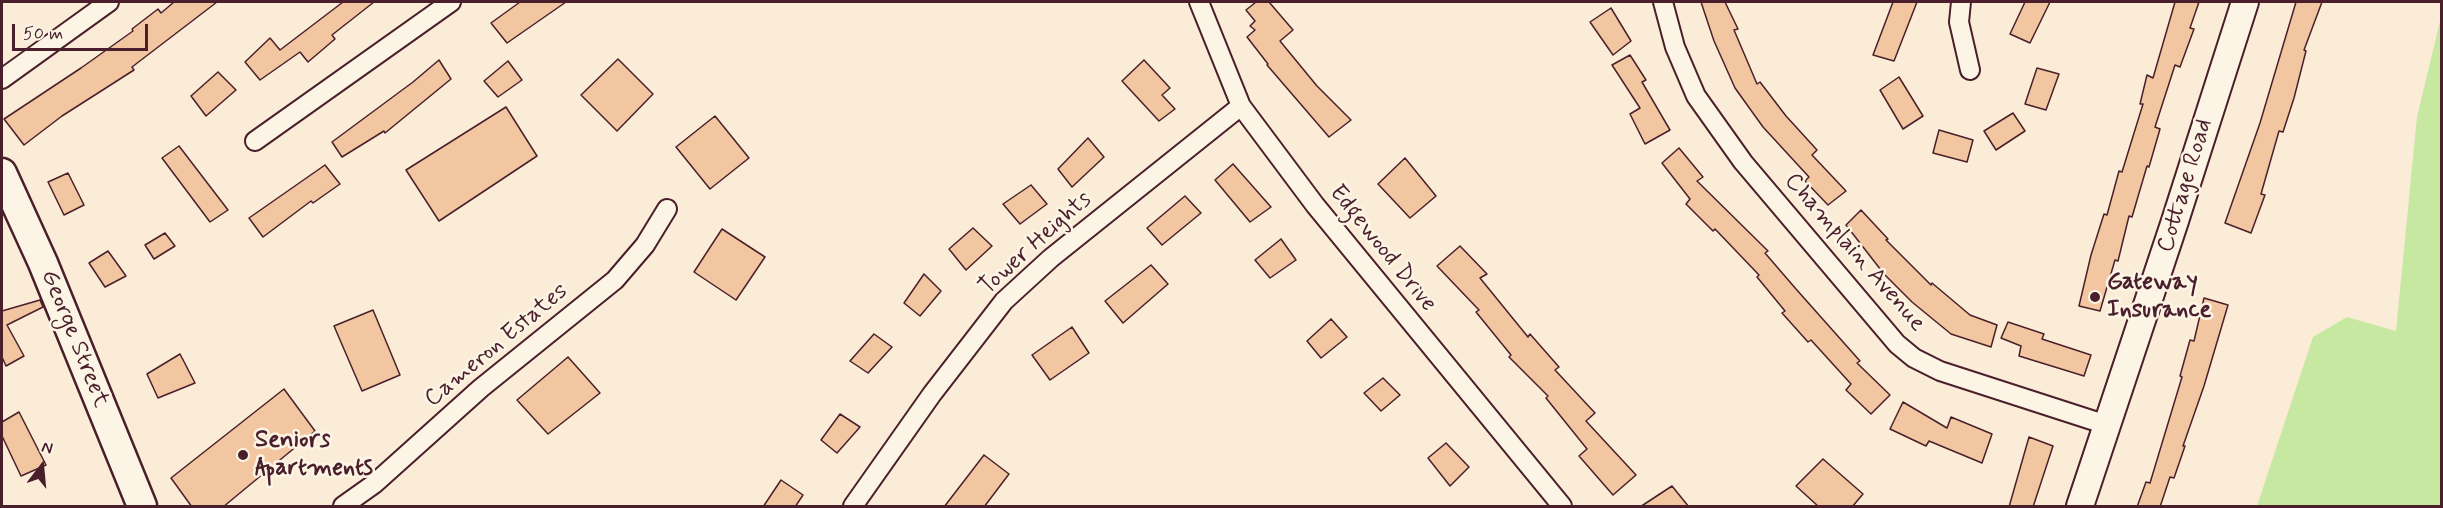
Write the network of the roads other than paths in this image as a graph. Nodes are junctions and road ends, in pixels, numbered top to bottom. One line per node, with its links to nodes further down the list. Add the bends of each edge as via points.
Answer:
1 (109, 2): 8 (street)
2 (451, 2): 10 (street)
3 (1199, 2): 9 (street, Edgewood Drive)
4 (1663, 2): 13 (street, Champlain Avenue, via 1677,54 1696,96 1743,162 1897,344 1940,371)
5 (1961, 2): 7 (street, via 1959,22)
6 (2245, 2): 13 (street, Cottage Road)
7 (1970, 70)
8 (2, 79)
9 (1241, 106): 16 (street, Tower Heights, via 1060,250 1004,301 932,394); 17 (street, Edgewood Drive, via 1322,213)
10 (255, 141)
11 (2, 173): 14 (main road, George Street, via 43,262)
12 (667, 209): 15 (street, Cameron Estates, via 645,245 615,280)
13 (2107, 425): 18 (street, Cottage Road)
14 (142, 507)
15 (343, 507)
16 (853, 507)
17 (1562, 507)
18 (2080, 507)

